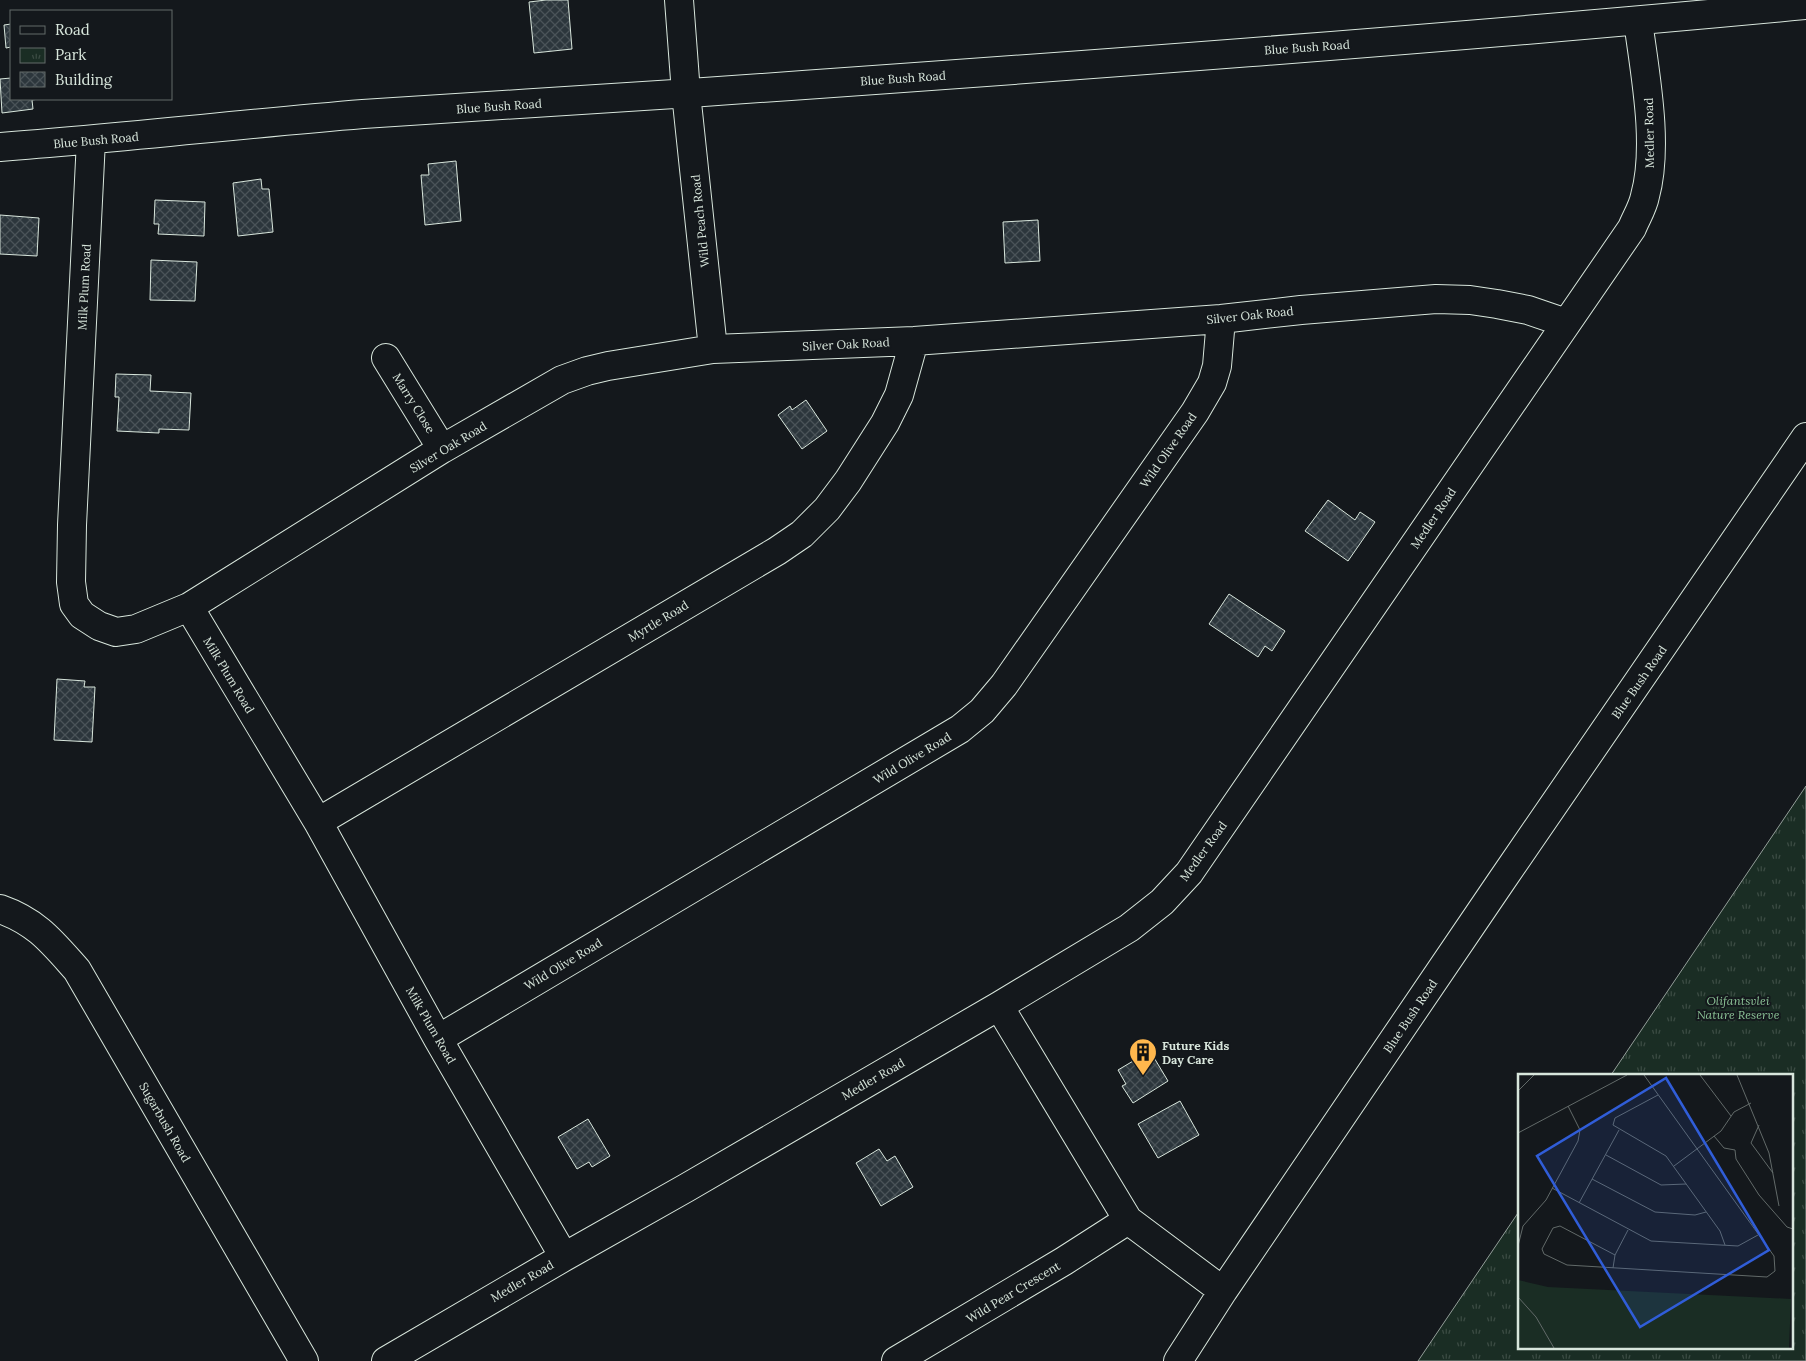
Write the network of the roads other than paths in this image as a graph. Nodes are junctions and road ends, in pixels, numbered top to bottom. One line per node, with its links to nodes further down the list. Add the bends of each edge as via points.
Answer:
1 (679, 0): 4 (street, Wild Peach Road)
2 (1806, 5): 3 (street, Blue Bush Road)
3 (1638, 21): 4 (street, Blue Bush Road); 8 (street, Medler Road, via 1648,97 1651,164 1645,198 1632,228)
4 (686, 93): 5 (street, Blue Bush Road, via 361,114); 10 (street, Wild Peach Road)
5 (91, 140): 6 (street, Blue Bush Road); 14 (street, Milk Plum Road, via 72,524 74,604 82,615 116,632 136,629)
6 (0, 147)
7 (1221, 319): 8 (street, Silver Oak Road, via 1436,299 1497,304); 9 (street, Silver Oak Road); 18 (street, Wild Olive Road, via 1217,366 1212,383 1196,412 1004,685 982,711 960,729)
8 (1566, 323): 17 (street, Medler Road, via 1189,874 1162,902 1129,928)
9 (914, 341): 10 (street, Silver Oak Road); 15 (street, Myrtle Road, via 899,395 885,423 828,509 802,534)
10 (713, 349): 13 (street, Silver Oak Road, via 608,366 562,380)
11 (386, 358): 13 (street, Marry Close)
12 (1806, 438): 21 (street, Blue Bush Road)
13 (442, 449): 14 (street, Silver Oak Road)
14 (188, 607): 15 (street, Milk Plum Road)
15 (318, 822): 18 (street, Milk Plum Road)
16 (0, 909): 22 (street, Sugarbush Road, via 26,920 48,938 77,970)
17 (999, 1006): 19 (street); 20 (street, Medler Road)
18 (438, 1039): 20 (street, Milk Plum Road)
19 (1128, 1220): 21 (street); 24 (street, Wild Pear Crescent)
20 (564, 1257): 23 (street, Medler Road)
21 (1223, 1291): 25 (street)
22 (304, 1361)
23 (386, 1361)
24 (896, 1361)
25 (1178, 1361)

